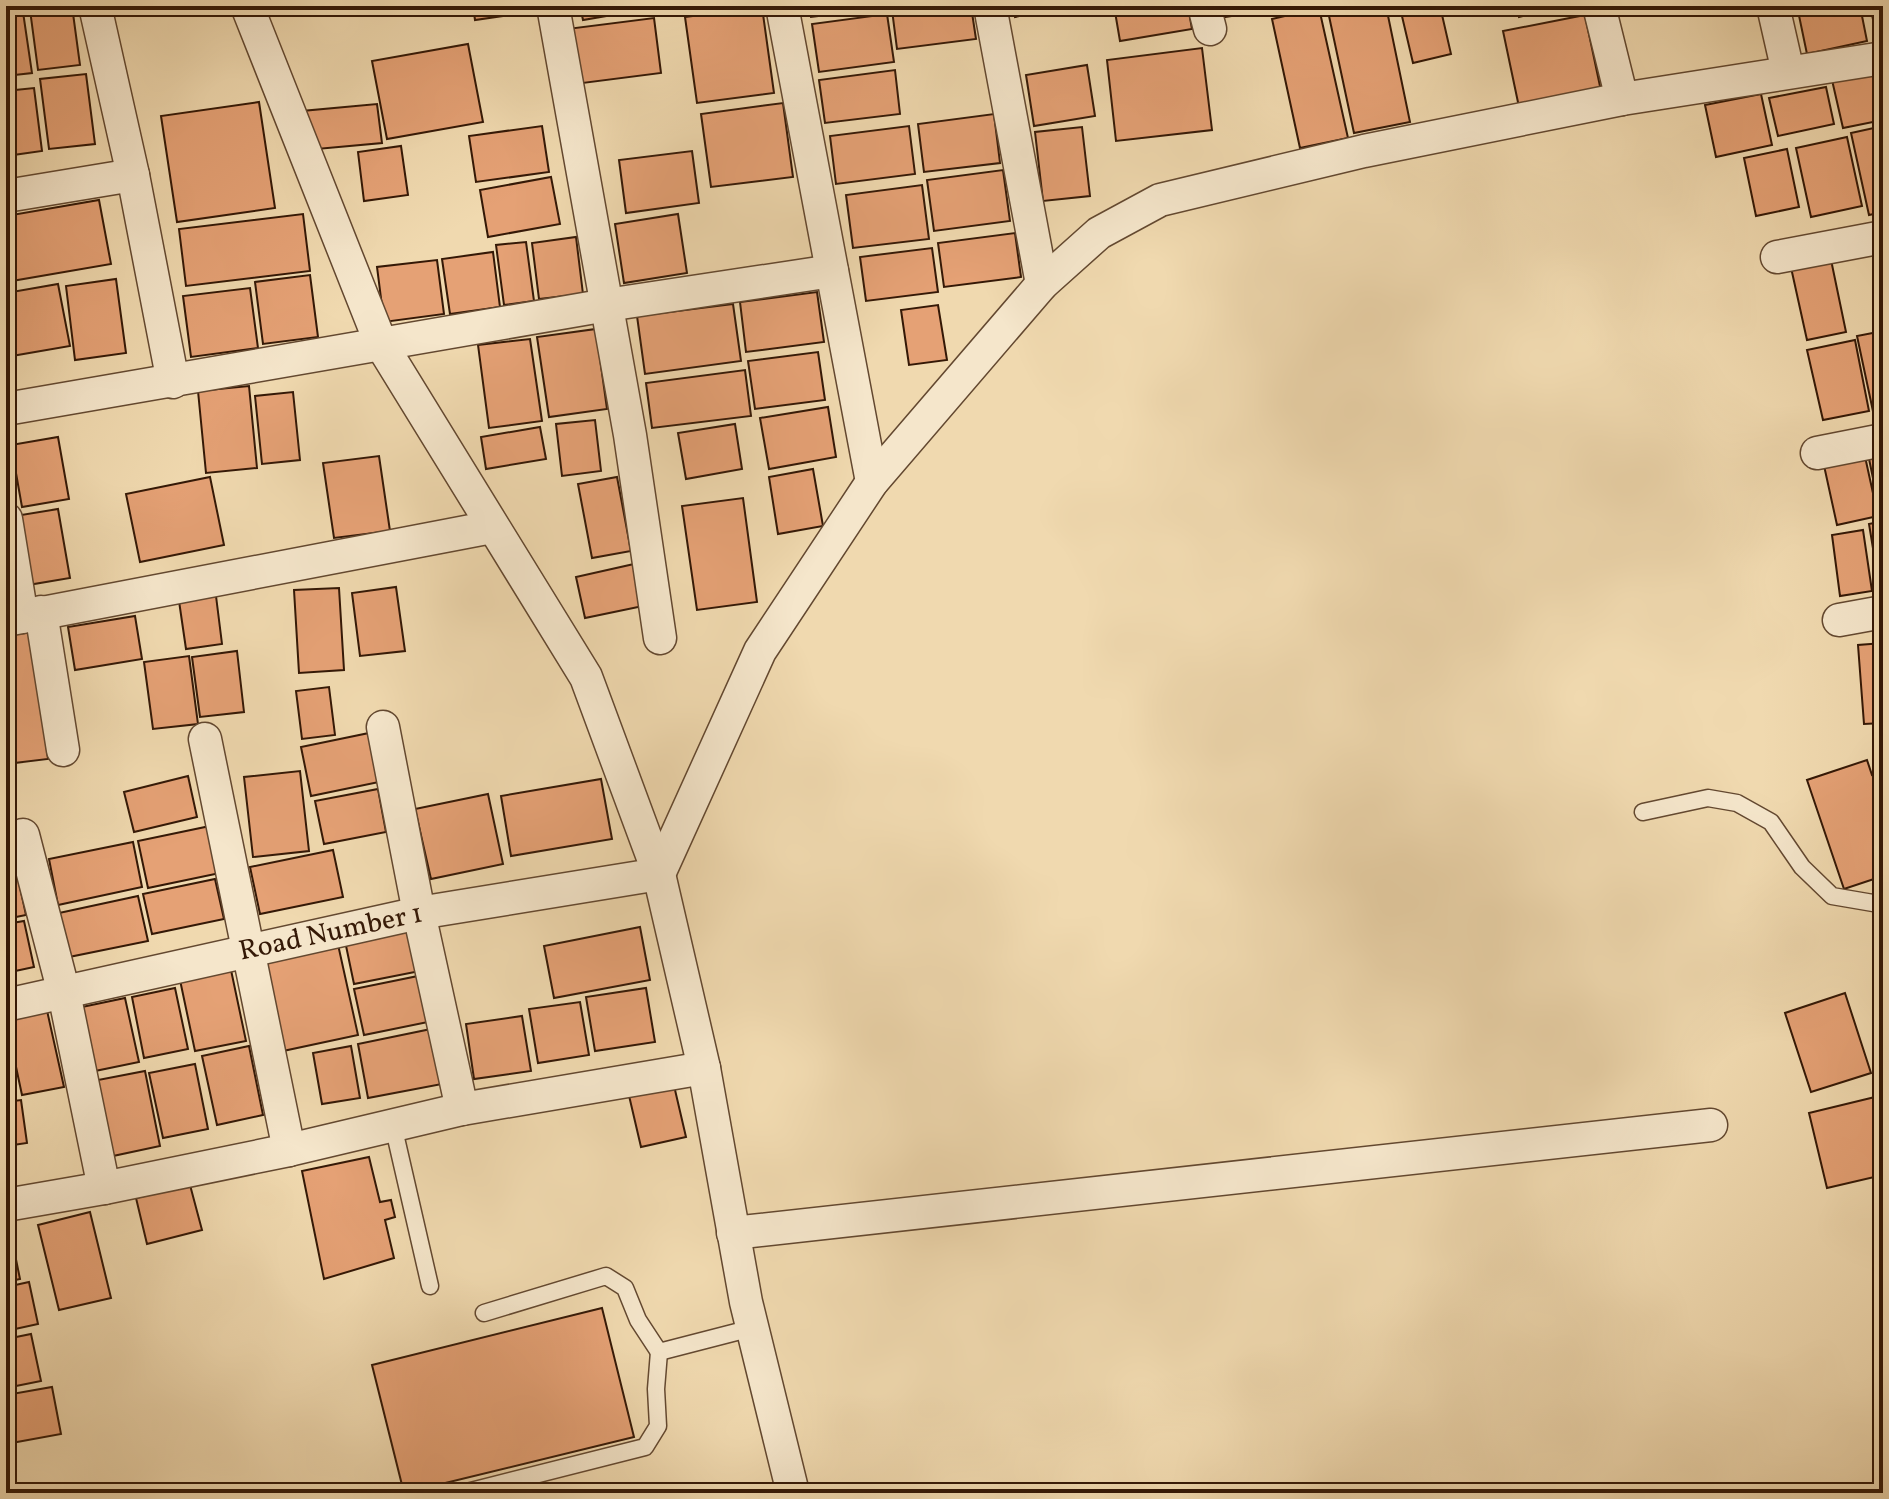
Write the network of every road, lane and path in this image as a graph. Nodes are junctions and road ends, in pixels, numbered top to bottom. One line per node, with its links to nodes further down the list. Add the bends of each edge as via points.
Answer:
1 (95, 6): 11 (street)
2 (247, 6): 18 (street)
3 (553, 6): 17 (street)
4 (782, 6): 15 (street)
5 (990, 6): 16 (street)
6 (1599, 6): 10 (street)
7 (1773, 6): 9 (street)
8 (1883, 58): 9 (street)
9 (1788, 72): 10 (street)
10 (1622, 99): 16 (street, via 1364,151 1160,200 1099,233)
11 (133, 175): 12 (street); 19 (street)
12 (6, 196)
13 (1883, 237): 14 (street)
14 (1777, 257)
15 (832, 271): 17 (street); 23 (street)
16 (1042, 284): 23 (street)
17 (607, 305): 18 (street); 29 (street)
18 (381, 344): 19 (street); 25 (street)
19 (173, 382): 20 (street)
20 (6, 409)
21 (1883, 440): 22 (street)
22 (1817, 453)
23 (872, 482): 35 (street, via 760,651)
24 (6, 519): 27 (street)
25 (492, 527): 27 (street); 35 (street, via 586,677)
26 (1883, 612): 28 (street)
27 (23, 617): 32 (street)
28 (1839, 620)
29 (660, 638)
30 (383, 727): 37 (street)
31 (205, 739): 38 (street)
32 (63, 750)
33 (1643, 812): 36 (lane, via 1708,798 1737,803 1771,822 1802,867 1832,896 1873,903)
34 (23, 835): 39 (street)
35 (659, 874): 37 (street, Road Number 1); 41 (street)
36 (1883, 899)
37 (419, 913): 38 (street, Road Number 1); 42 (street)
38 (248, 950): 39 (street, Road Number 1); 45 (street)
39 (64, 993): 40 (street, Road Number 1); 46 (street)
40 (6, 1005)
41 (704, 1068): 42 (street); 48 (street)
42 (462, 1109): 43 (street)
43 (393, 1125): 45 (street); 49 (lane)
44 (1711, 1125): 48 (street)
45 (289, 1150): 46 (street)
46 (104, 1188): 47 (street)
47 (6, 1205)
48 (733, 1233): 51 (street)
49 (430, 1286)
50 (484, 1313): 52 (lane, via 606,1276 625,1288)
51 (752, 1328): 52 (lane); 54 (street)
52 (659, 1352): 53 (lane, via 658,1426 645,1447)
53 (463, 1493)
54 (793, 1493)

